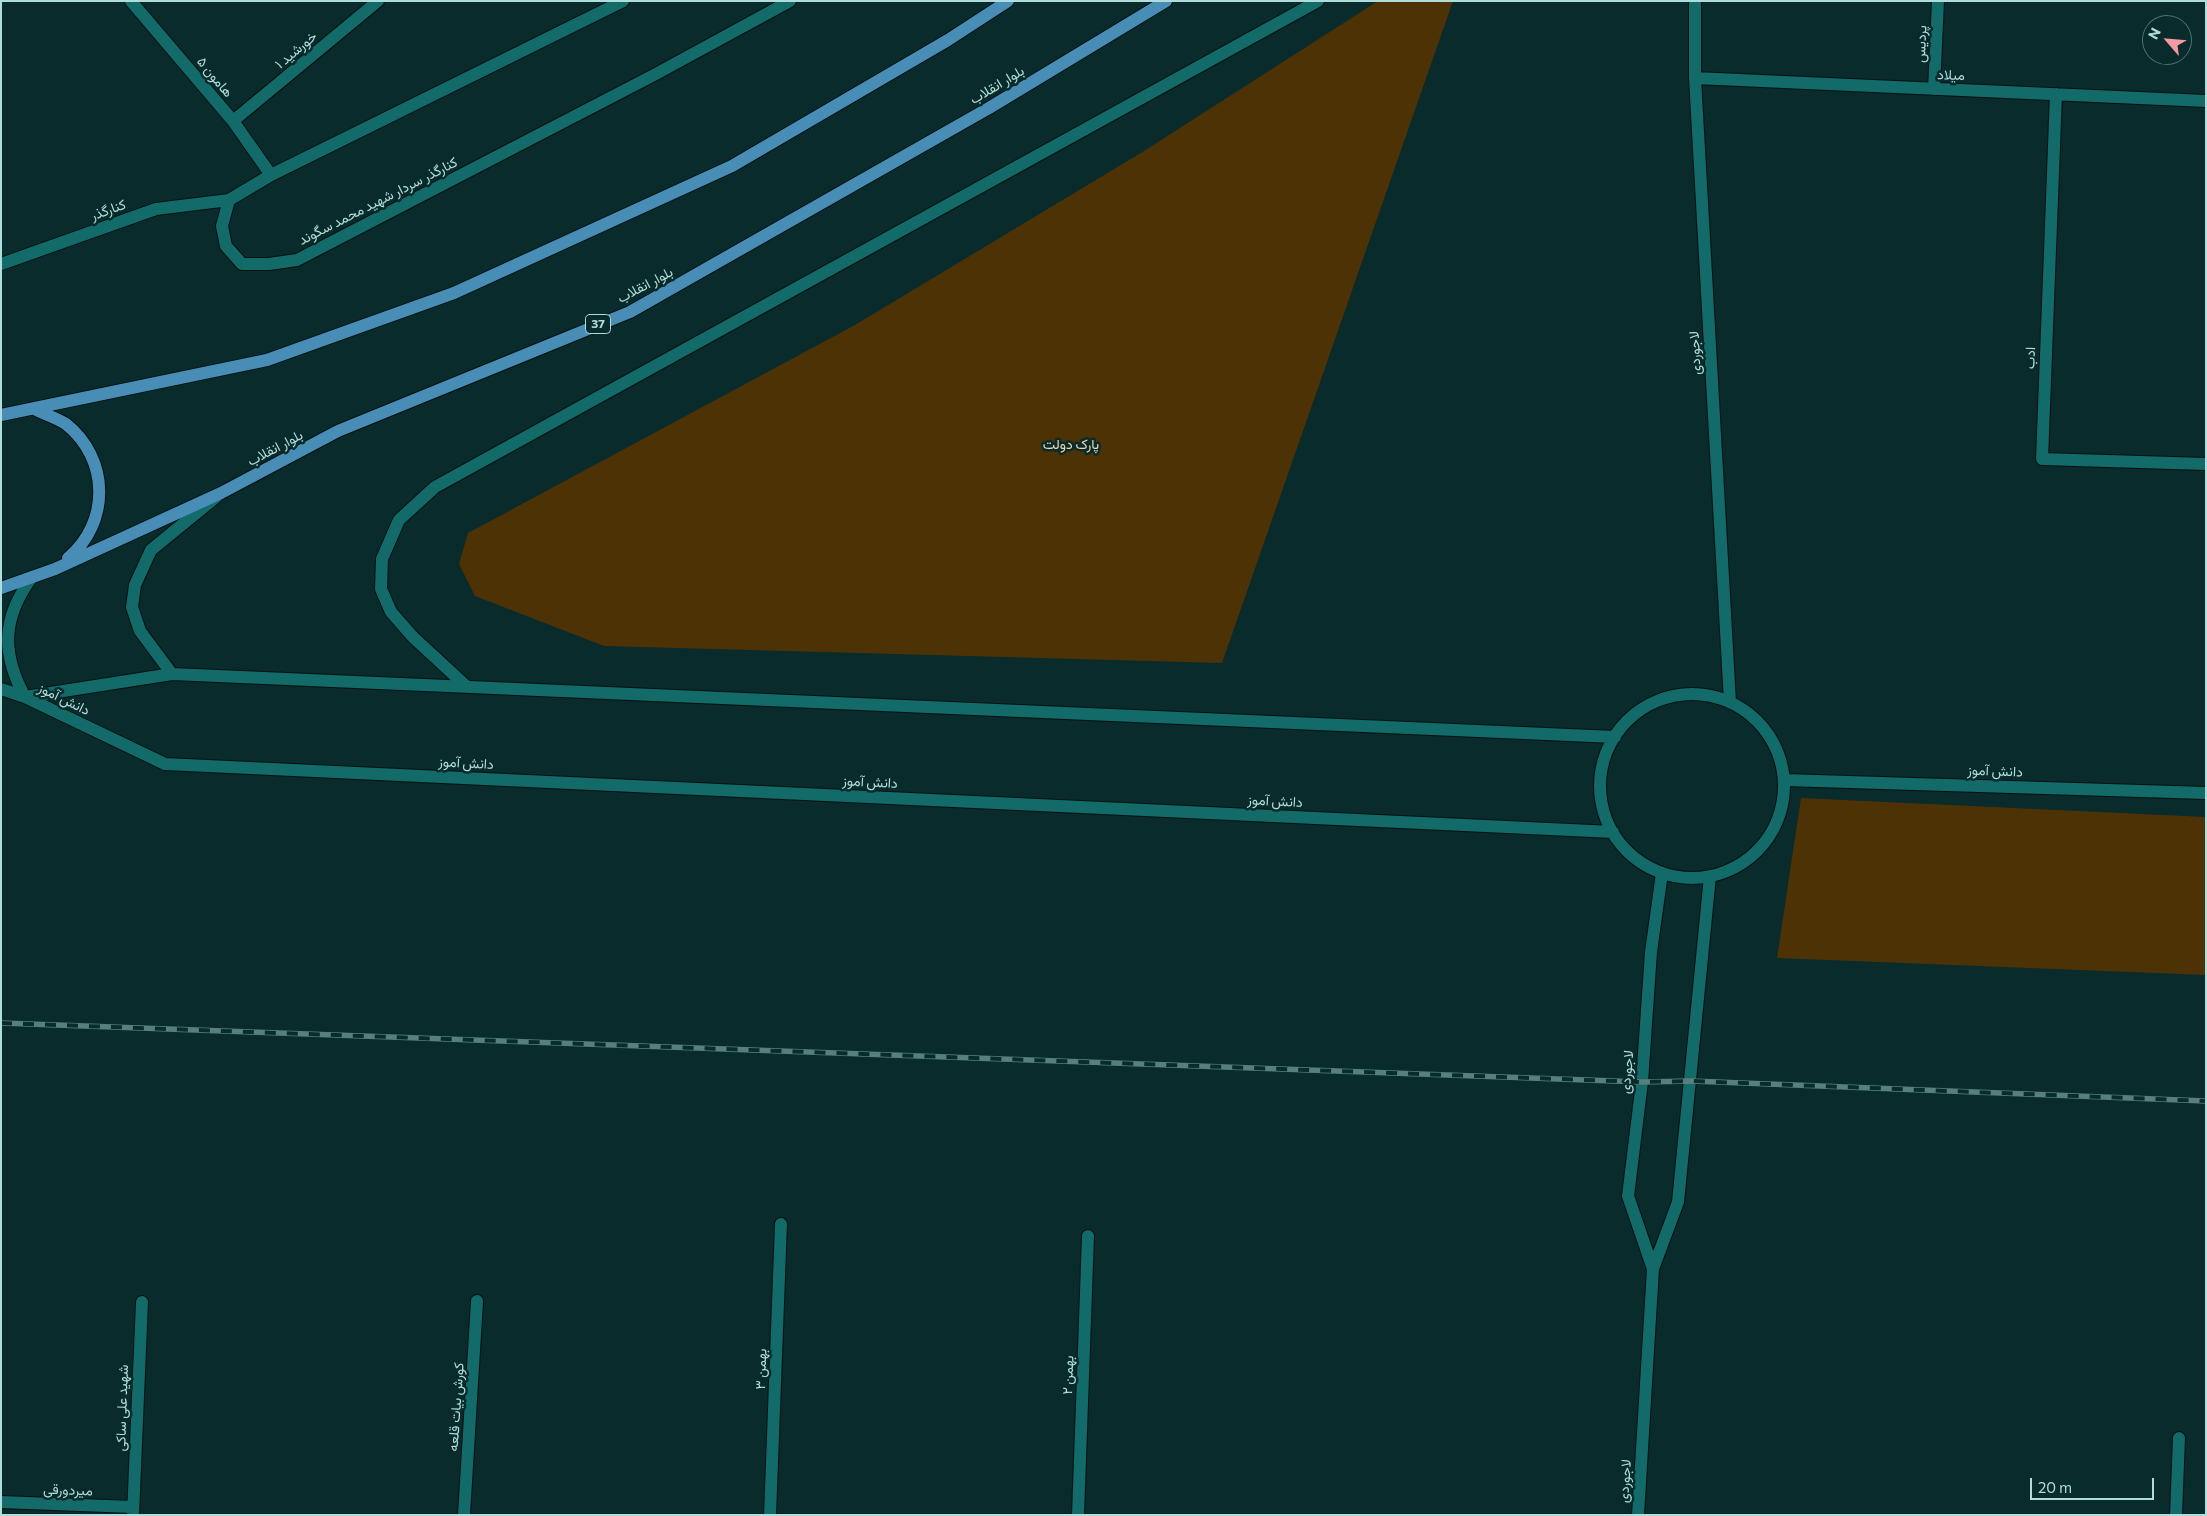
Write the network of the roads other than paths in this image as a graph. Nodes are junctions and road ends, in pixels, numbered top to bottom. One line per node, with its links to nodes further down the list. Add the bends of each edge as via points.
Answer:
1 (131, 1): 14 (street, هامون ۵)
2 (378, 1): 14 (street, خورشید ۱)
3 (623, 1): 15 (street)
4 (790, 1): 16 (street, کنارگذر سردار شهید محمد سگوند, via 297,260 242,264 226,246 222,226)
5 (1008, 1): 18 (main road, via 948,40 732,166 454,293 267,360)
6 (1166, 1): 21 (main road, بلوار انقلاب / 37, via 989,108 630,312 338,431)
7 (1318, 1): 26 (street, via 436,487 399,520 382,559 381,589 391,612)
8 (1695, 1): 10 (street, لاجوردی)
9 (1938, 1): 11 (street, پردیس)
10 (1695, 78): 11 (street, میلاد); 29 (street, لاجوردی)
11 (1934, 89): 12 (street, میلاد)
12 (2056, 94): 13 (street, میلاد); 20 (street, ادب, via 2042,459)
13 (2206, 101)
14 (233, 121): 15 (street, هامون ۵)
15 (271, 175): 16 (street)
16 (229, 200): 17 (street, کنارگذر, via 156,209)
17 (1, 264)
18 (34, 409): 19 (main road); 22 (main road, via 66,424 89,449 100,482 98,517 81,547)
19 (1, 415)
20 (2206, 464)
21 (221, 493): 22 (main road, بلوار انقلاب / 37); 25 (street, via 151,550 135,585 132,607 140,631)
22 (55, 569): 23 (main road, بلوار انقلاب / 37)
23 (32, 577): 24 (main road, بلوار انقلاب / 37); 28 (street, via 19,595 11,615 8,636 8,657 14,678)
24 (1, 588)
25 (172, 674): 26 (street, دانش آموز); 28 (street, دانش آموز)
26 (466, 686): 30 (street, دانش آموز)
27 (1, 690): 28 (street)
28 (25, 697): 33 (street, دانش آموز, via 165,764)
29 (1730, 702): 30 (street, via 1698,694 1666,698 1637,713); 31 (street, via 1768,733 1782,763)
30 (1615, 737): 33 (street, via 1602,768 1601,784 1602,801)
31 (1784, 780): 32 (street, دانش آموز); 35 (street, via 1780,812 1765,841 1741,864)
32 (2206, 793)
33 (1613, 832): 34 (street, via 1634,857)
34 (1662, 873): 35 (street, via 1694,878); 38 (street, لاجوردی, via 1651,952 1642,1082 1628,1196)
35 (1710, 876): 38 (street, لاجوردی, via 1678,1202)
36 (781, 1224): 45 (street, بهمن ۳)
37 (1088, 1236): 46 (street, بهمن ۲)
38 (1654, 1269): 47 (street, لاجوردی)
39 (478, 1301): 44 (street, کورش بیات قلعه)
40 (142, 1302): 43 (street, شهید علی ساکی)
41 (2179, 1438): 48 (street)
42 (1, 1502): 43 (street, میردورقی)
43 (133, 1511)
44 (464, 1515)
45 (770, 1515)
46 (1078, 1515)
47 (1638, 1515)
48 (2176, 1515)

